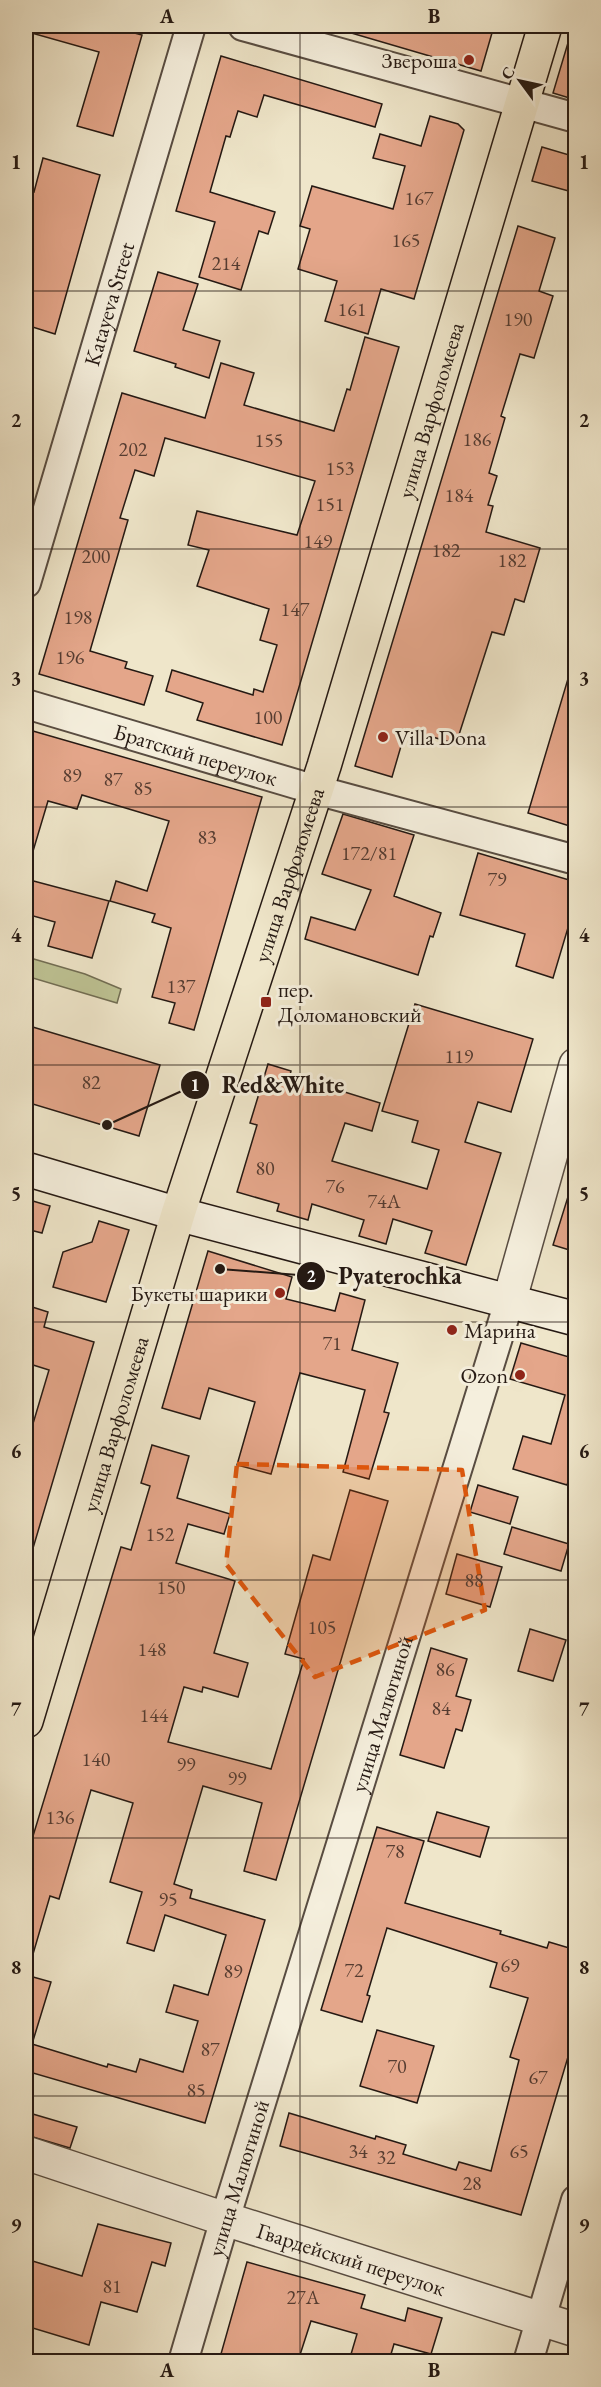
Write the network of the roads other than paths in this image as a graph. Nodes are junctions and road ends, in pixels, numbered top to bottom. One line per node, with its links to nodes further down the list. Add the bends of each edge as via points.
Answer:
1 (191, 26): 6 (street, Katayeva Street)
2 (243, 26): 4 (street)
3 (545, 26): 4 (main road, улица Варфоломеева)
4 (522, 102): 5 (street); 8 (main road, улица Варфоломеева)
5 (576, 118)
6 (26, 583)
7 (26, 704): 8 (street, Братский переулок)
8 (316, 790): 9 (street, Братский переулок); 12 (main road, улица Варфоломеева)
9 (576, 860)
10 (576, 1065): 13 (street, улица Малюгиной)
11 (26, 1169): 12 (street)
12 (178, 1214): 13 (street); 15 (main road, улица Варфоломеева)
13 (509, 1302): 14 (street); 18 (street, улица Малюгиной)
14 (576, 1319)
15 (26, 1721)
16 (26, 2153): 18 (street, Гвардейский переулок)
17 (576, 2200): 19 (street)
18 (225, 2219): 19 (street, Гвардейский переулок); 21 (street, улица Малюгиной)
19 (540, 2320): 20 (street, Гвардейский переулок); 22 (street)
20 (576, 2330)
21 (183, 2361)
22 (528, 2361)

